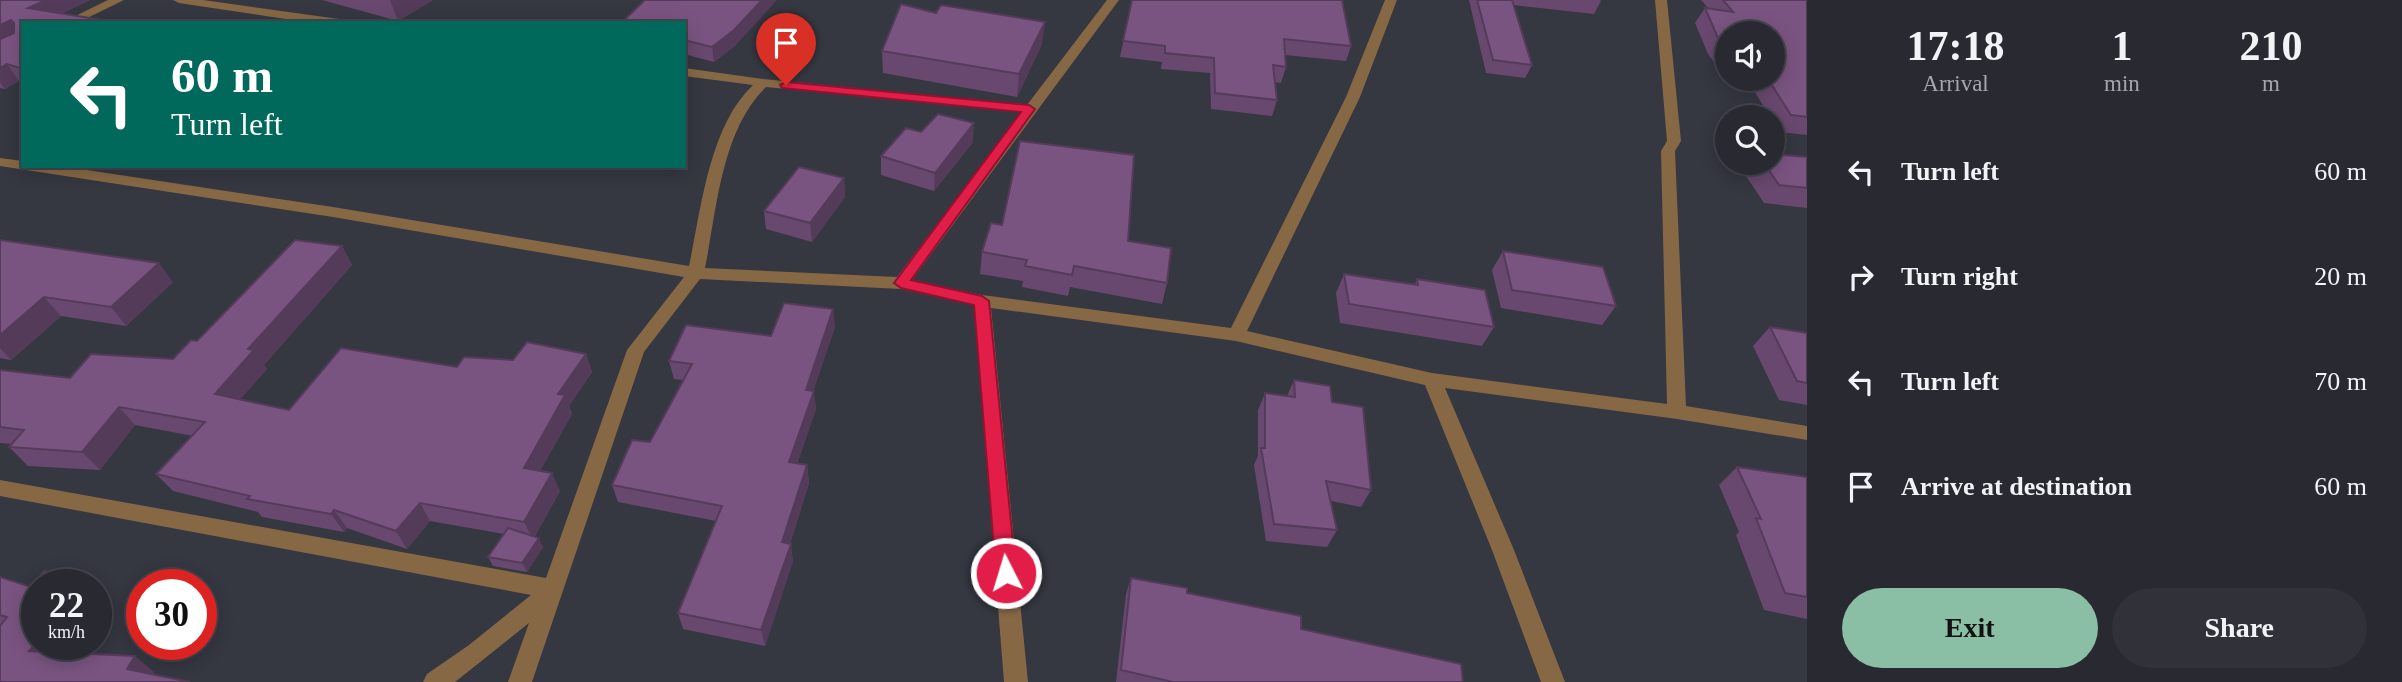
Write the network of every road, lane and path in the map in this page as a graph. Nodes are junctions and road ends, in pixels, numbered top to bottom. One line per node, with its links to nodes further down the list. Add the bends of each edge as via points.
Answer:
1 (118, 0): 6 (street)
2 (179, 0): 7 (street)
3 (1113, 0): 10 (street)
4 (1391, 0): 17 (street, via 1353,97)
5 (1661, 0): 19 (street, via 1674,141 1668,150)
6 (71, 21)
7 (324, 21)
8 (686, 72): 9 (street)
9 (763, 83): 10 (street); 14 (street, via 744,101 720,157)
10 (1029, 109): 15 (street)
11 (0, 162): 12 (street)
12 (21, 165)
13 (42, 168): 14 (street)
14 (696, 273): 15 (street); 22 (street, via 636,350)
15 (901, 283): 16 (street)
16 (982, 301): 17 (street); 25 (street)
17 (1236, 335): 18 (street)
18 (1432, 380): 19 (street); 26 (street)
19 (1677, 412): 20 (street)
20 (1807, 433)
21 (0, 488): 22 (street)
22 (554, 589): 23 (street); 24 (street)
23 (435, 682)
24 (520, 682)
25 (1016, 682)
26 (1553, 682)

